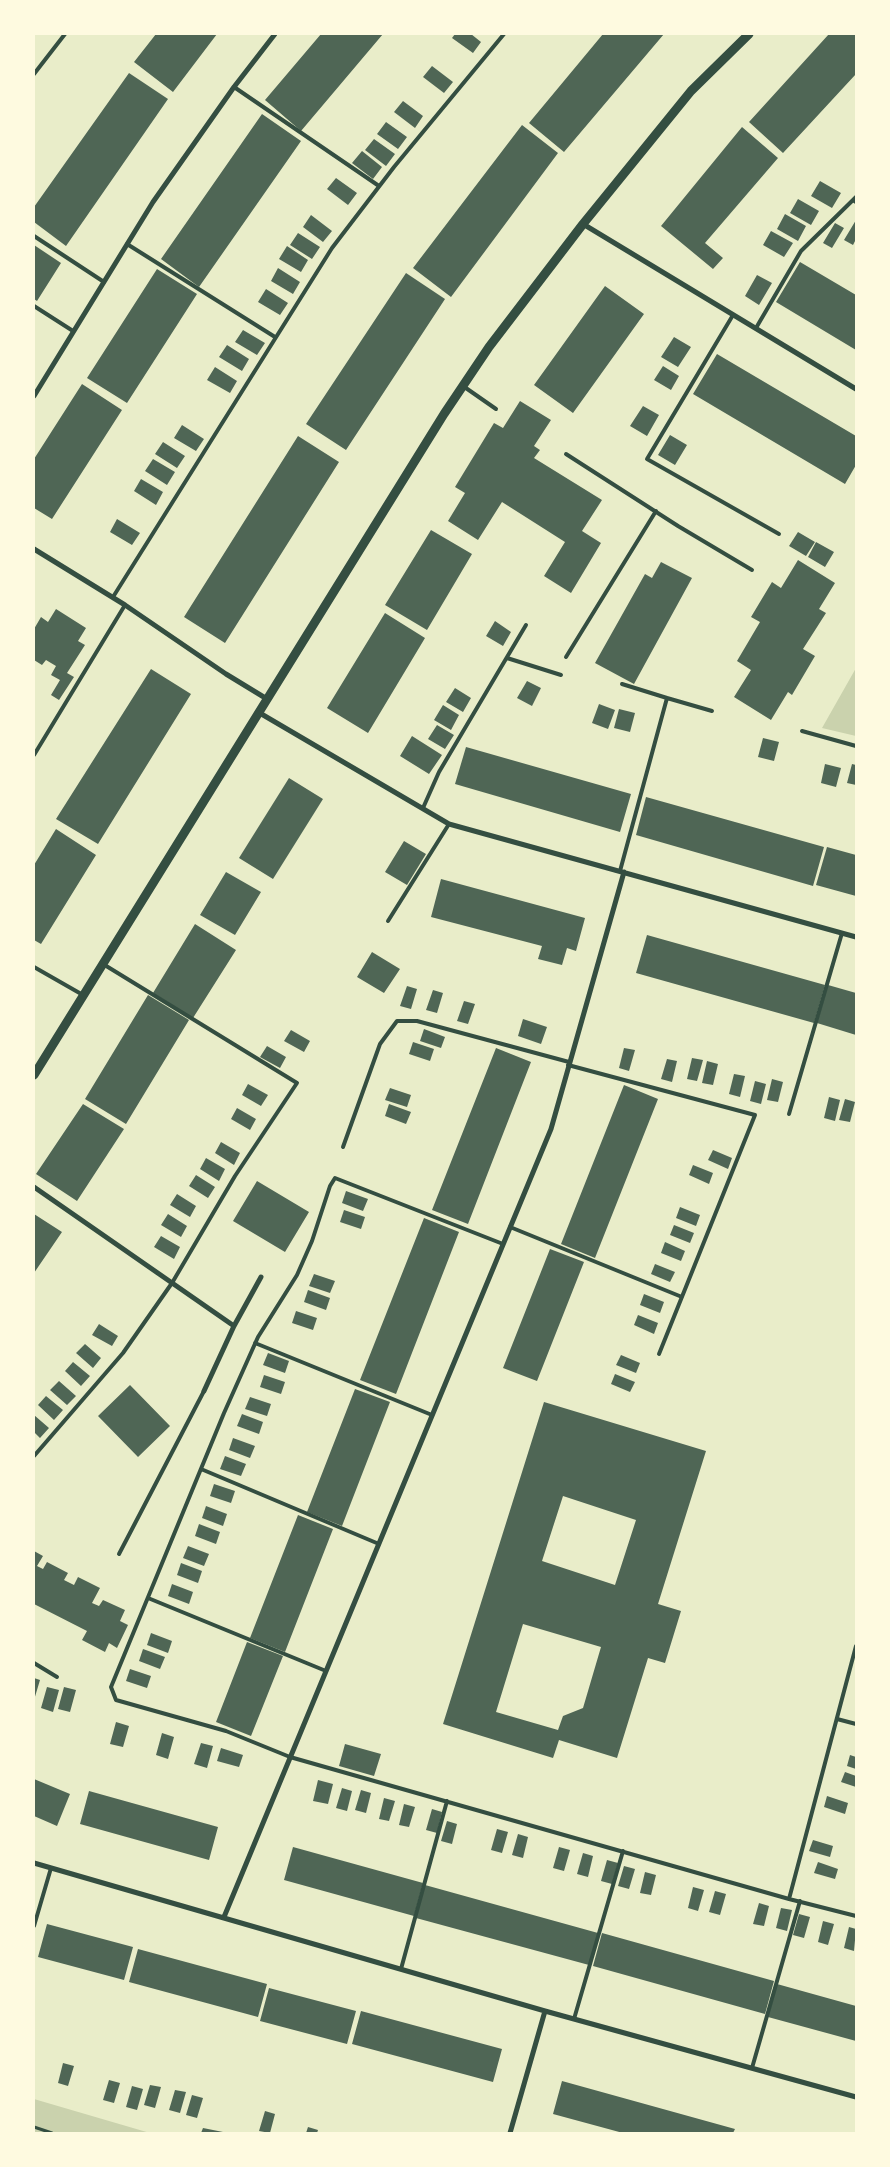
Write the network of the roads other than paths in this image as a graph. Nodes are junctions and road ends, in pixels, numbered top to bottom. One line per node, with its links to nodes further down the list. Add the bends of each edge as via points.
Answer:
1 (65, 34): 5 (lane)
2 (275, 34): 6 (street)
3 (504, 34): 7 (lane)
4 (749, 34): 9 (street, via 691,91)
5 (34, 74)
6 (234, 87): 7 (lane); 11 (street)
7 (379, 186): 17 (lane, via 332,248)
8 (855, 199): 15 (lane, via 801,251)
9 (583, 224): 14 (street); 18 (street)
10 (34, 236): 12 (lane)
11 (127, 244): 12 (street); 17 (lane)
12 (104, 282): 16 (street)
13 (34, 306): 16 (lane)
14 (733, 315): 15 (street); 24 (lane, via 647,459)
15 (756, 328): 19 (street)
16 (73, 332): 20 (street)
17 (275, 337): 27 (lane)
18 (463, 386): 21 (lane); 35 (street)
19 (856, 389)
20 (34, 396)
21 (496, 409)
22 (566, 454): 23 (lane)
23 (656, 511): 26 (lane); 30 (lane)
24 (779, 534)
25 (34, 549): 27 (street)
26 (752, 570)
27 (113, 597): 28 (street)
28 (125, 605): 35 (street); 40 (lane)
29 (526, 625): 31 (lane)
30 (566, 657)
31 (507, 658): 32 (lane); 41 (lane, via 439,772)
32 (562, 675)
33 (622, 684): 34 (lane)
34 (667, 698): 36 (lane); 43 (lane)
35 (267, 699): 37 (street)
36 (712, 711)
37 (258, 712): 41 (street); 47 (street)
38 (802, 731): 39 (lane)
39 (856, 746)
40 (34, 755)
41 (424, 808): 42 (street)
42 (450, 824): 43 (street); 44 (lane)
43 (622, 872): 45 (street); 50 (street)
44 (388, 921)
45 (842, 933): 46 (street); 52 (lane)
46 (856, 937)
47 (103, 964): 49 (street); 58 (lane, via 297,1083 235,1176)
48 (34, 967): 49 (lane)
49 (83, 995): 51 (street)
50 (568, 1063): 53 (lane, via 417,1021 397,1021 380,1044); 55 (street, via 550,1129); 59 (lane, via 755,1114)
51 (34, 1075)
52 (789, 1114)
53 (343, 1147)
54 (34, 1188): 58 (street)
55 (510, 1227): 56 (street); 59 (lane)
56 (503, 1244): 61 (lane, via 336,1178 330,1186 297,1275); 64 (street)
57 (261, 1277): 60 (street)
58 (172, 1283): 60 (street); 65 (lane, via 123,1353)
59 (682, 1297): 62 (lane)
60 (234, 1326): 63 (street)
61 (255, 1343): 64 (lane); 66 (lane)
62 (659, 1354)
63 (204, 1390): 68 (lane)
64 (432, 1415): 67 (street)
65 (34, 1456)
66 (201, 1469): 67 (lane); 69 (lane)
67 (379, 1544): 72 (street)
68 (119, 1554)
69 (148, 1598): 72 (lane); 76 (lane, via 111,1687 116,1700 226,1731)
70 (856, 1646): 74 (lane)
71 (34, 1663): 73 (lane)
72 (326, 1671): 76 (street)
73 (57, 1677)
74 (837, 1719): 75 (lane); 81 (lane)
75 (856, 1724)
76 (290, 1757): 77 (lane); 84 (street)
77 (447, 1801): 78 (lane); 86 (lane)
78 (623, 1851): 81 (lane); 88 (lane)
79 (34, 1863): 80 (street)
80 (52, 1868): 84 (street); 85 (lane)
81 (788, 1898): 82 (lane)
82 (800, 1901): 83 (lane); 89 (lane)
83 (856, 1916)
84 (224, 1917): 86 (street)
85 (34, 1926)
86 (401, 1969): 87 (street)
87 (545, 2011): 88 (street); 91 (street)
88 (574, 2019): 89 (street)
89 (752, 2068): 90 (street)
90 (856, 2097)
91 (510, 2133)

